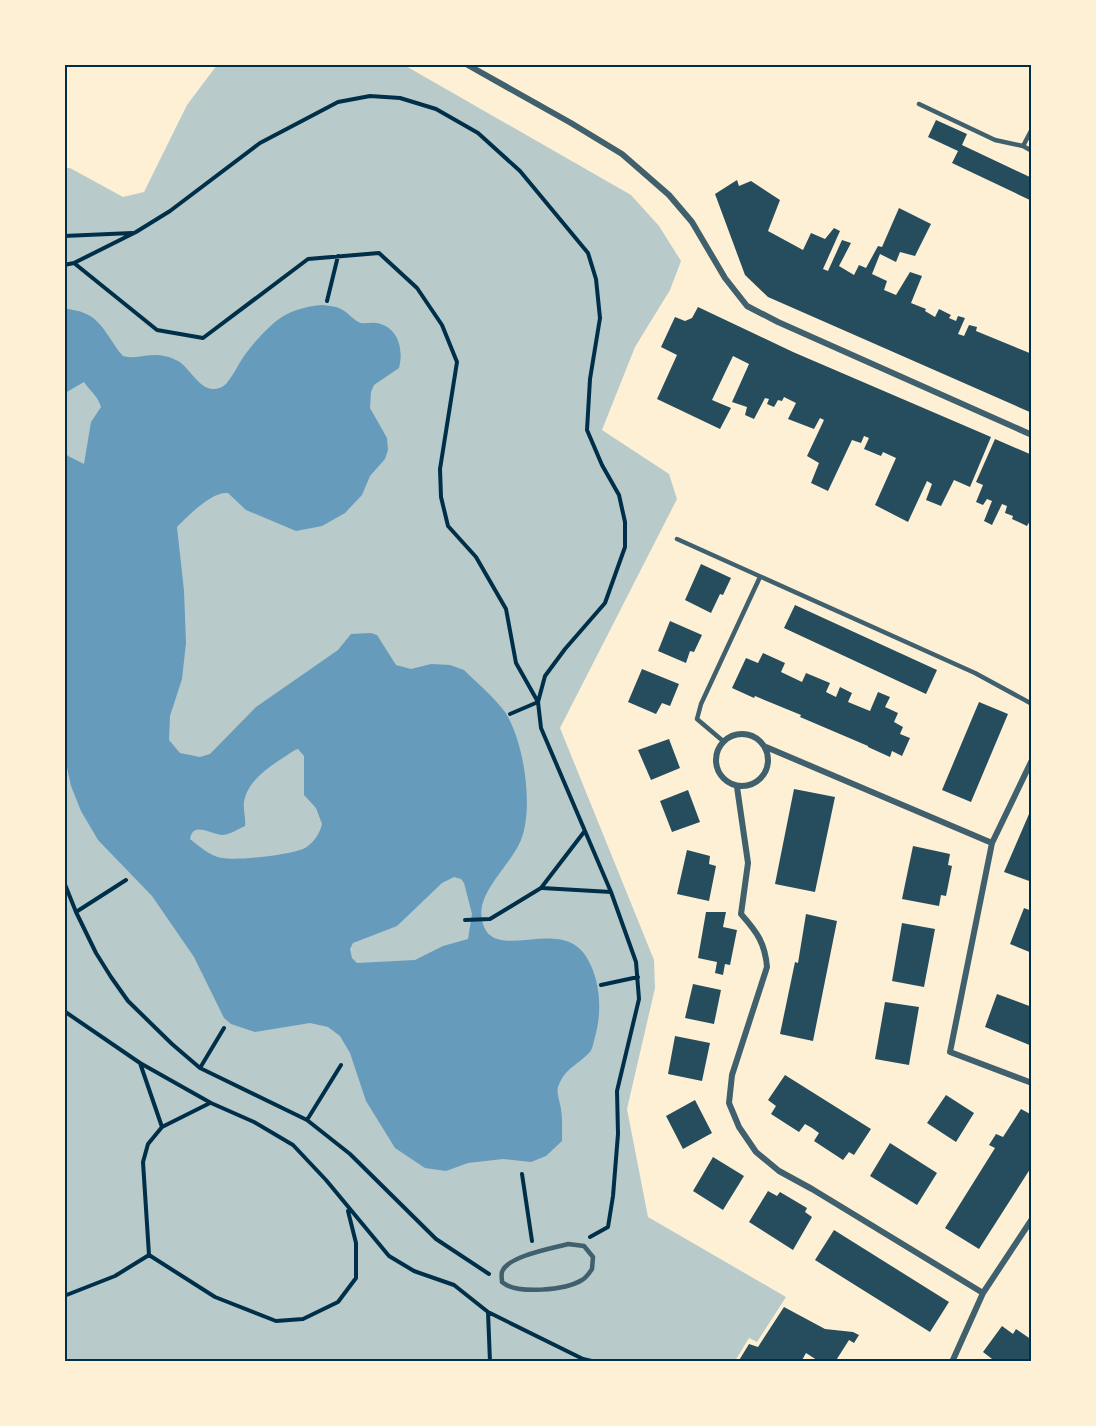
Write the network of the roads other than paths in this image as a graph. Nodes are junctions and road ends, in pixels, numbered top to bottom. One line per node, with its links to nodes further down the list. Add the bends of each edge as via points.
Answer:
1 (466, 64): 6 (street, via 622,153 669,195 692,222 725,278 747,306)
2 (919, 104): 4 (lane, via 995,140)
3 (1032, 129): 4 (lane)
4 (1023, 146): 5 (lane)
5 (1032, 151)
6 (1032, 435)
7 (677, 539): 8 (lane)
8 (760, 577): 9 (lane, via 975,673); 10 (lane, via 697,719)
9 (1032, 705)
10 (723, 741): 11 (street, via 739,733 756,737); 13 (street, via 716,752 717,771)
11 (766, 747): 13 (street, via 769,764 764,776 753,785); 14 (street)
12 (1032, 760): 14 (street)
13 (737, 787): 18 (street, via 748,862 741,914 756,930 766,950 767,967 732,1075 729,1103 739,1127 756,1152 779,1172)
14 (992, 843): 15 (street, via 950,1052)
15 (1032, 1083)
16 (1032, 1219): 18 (street)
17 (502, 1282): 17 (lane, via 507,1265 534,1252 568,1244 584,1246 592,1257 592,1269 582,1280 556,1288 525,1290)
18 (983, 1293): 19 (street)
19 (952, 1362)

